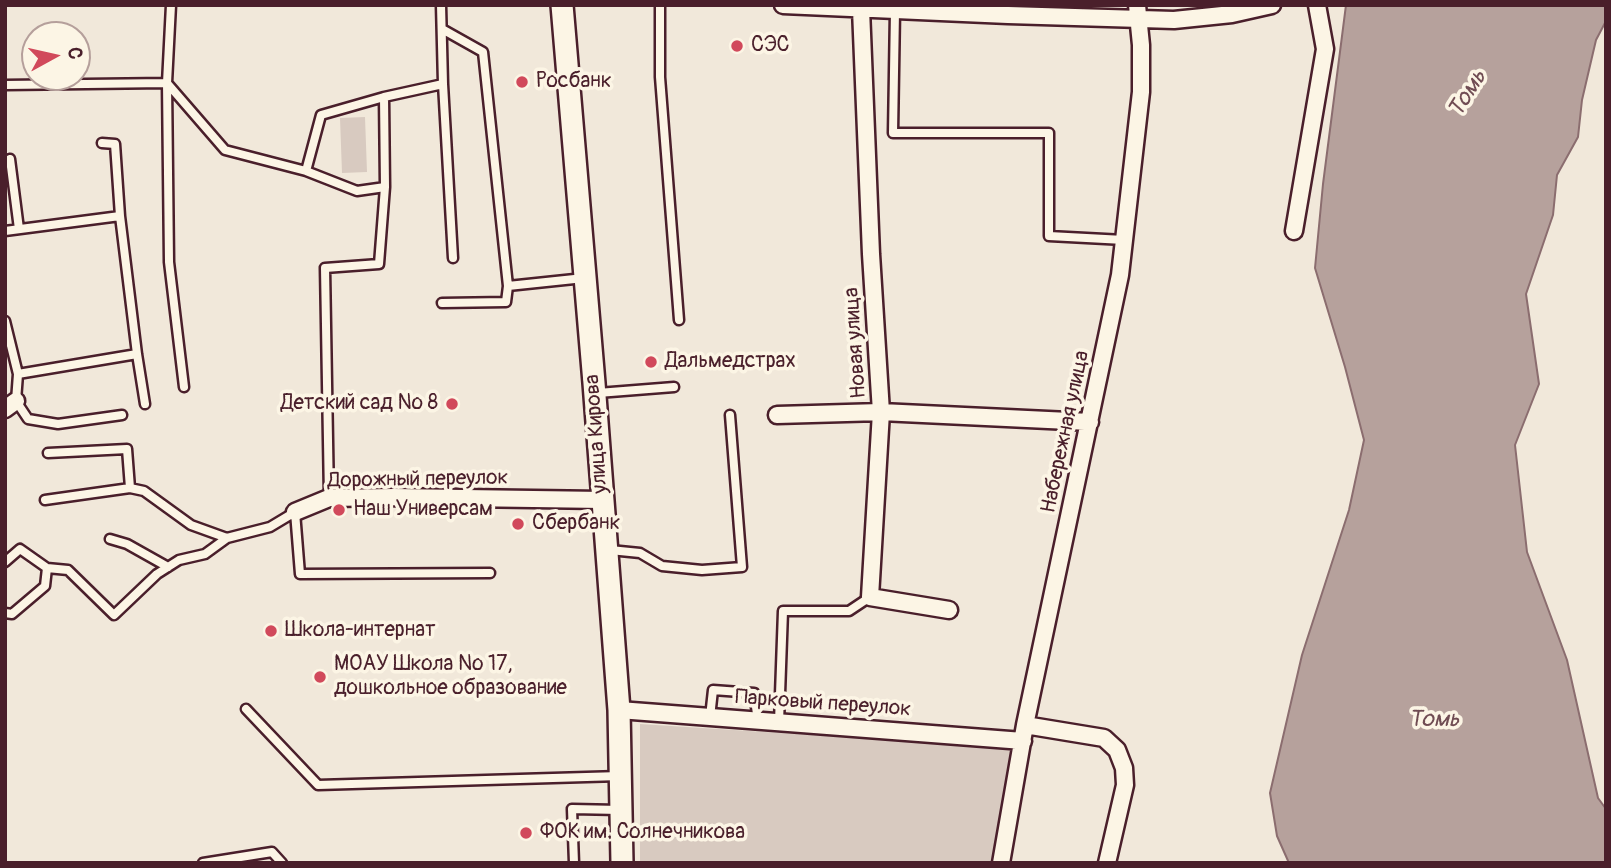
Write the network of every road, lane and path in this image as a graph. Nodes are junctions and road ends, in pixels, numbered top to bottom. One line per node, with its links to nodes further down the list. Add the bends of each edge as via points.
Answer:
1 (171, 5): 12 (lane)
2 (441, 5): 11 (lane)
3 (562, 5): 26 (main road, улица Кирова)
4 (660, 5): 29 (lane, via 660,77)
5 (783, 5): 8 (street)
6 (1272, 5): 10 (street, via 1174,20)
7 (1317, 5): 23 (street, via 1325,49)
8 (861, 7): 9 (street); 38 (street, Новая улица)
9 (894, 11): 10 (street); 24 (lane, via 892,133 1049,133 1049,236)
10 (1137, 12): 24 (street, Набережная улица, via 1141,92)
11 (442, 29): 13 (lane); 27 (lane, via 483,52)
12 (167, 83): 14 (lane); 18 (lane, via 225,150); 33 (lane, via 169,262)
13 (443, 84): 15 (lane); 25 (lane)
14 (5, 85)
15 (384, 97): 18 (lane, via 321,115); 19 (lane)
16 (102, 143): 20 (lane, via 115,144)
17 (9, 159): 21 (lane)
18 (306, 171): 19 (lane, via 357,191)
19 (385, 187): 45 (lane, via 379,264 325,268)
20 (120, 216): 21 (lane); 31 (lane)
21 (19, 229): 22 (lane)
22 (5, 231)
23 (1294, 231)
24 (1124, 240): 42 (street, Набережная улица)
25 (453, 258)
26 (584, 278): 27 (lane); 35 (main road, улица Кирова)
27 (508, 286): 28 (lane, via 506,302)
28 (442, 303)
29 (679, 320)
30 (5, 321): 32 (lane)
31 (137, 354): 32 (lane); 36 (lane)
32 (18, 373): 37 (lane)
33 (184, 387)
34 (674, 387): 35 (lane)
35 (595, 394): 47 (main road, улица Кирова)
36 (145, 404)
37 (11, 405): 39 (lane, via 27,419 58,424)
38 (881, 412): 41 (street); 42 (street); 56 (street, Новая улица)
39 (122, 415)
40 (730, 415): 51 (lane, via 742,567 662,566 640,553)
41 (777, 415)
42 (1090, 422): 64 (street, Набережная улица)
43 (48, 453): 44 (lane, via 127,449)
44 (130, 488): 46 (lane); 49 (lane, via 144,491 191,524)
45 (329, 498): 47 (street, Дорожный переулок); 48 (street, Дорожный переулок)
46 (46, 500)
47 (603, 500): 51 (main road, улица Кирова)
48 (295, 512): 49 (lane, Дорожный переулок, via 270,527); 55 (lane, via 300,574)
49 (226, 538): 53 (lane, Дорожный переулок, via 205,554)
50 (110, 539): 53 (lane)
51 (607, 550): 60 (main road, улица Кирова)
52 (5, 562): 54 (lane, via 20,549)
53 (168, 567): 54 (lane, Дорожный переулок, via 114,615 68,570)
54 (47, 568): 58 (lane, via 45,586 12,614)
55 (490, 573)
56 (870, 597): 57 (street); 63 (lane, via 849,611 783,611)
57 (949, 610)
58 (5, 613)
59 (246, 709): 65 (lane, via 318,785)
60 (619, 710): 61 (street, Парковый переулок); 65 (main road, улица Кирова)
61 (710, 717): 62 (street, Парковый переулок); 62 (lane, via 713,690 754,693)
62 (758, 721): 63 (street, Парковый переулок)
63 (779, 722): 64 (street, Парковый переулок)
64 (1024, 733): 71 (street, Набережная улица); 72 (street, Парковый переулок, via 1104,738 1117,750 1125,785)
65 (620, 776): 66 (main road, улица Кирова)
66 (620, 810): 69 (lane, via 572,809); 70 (main road, улица Кирова)
67 (203, 863): 68 (lane, via 272,852)
68 (282, 863)
69 (574, 863)
70 (622, 863)
71 (1001, 863)
72 (1107, 863)

